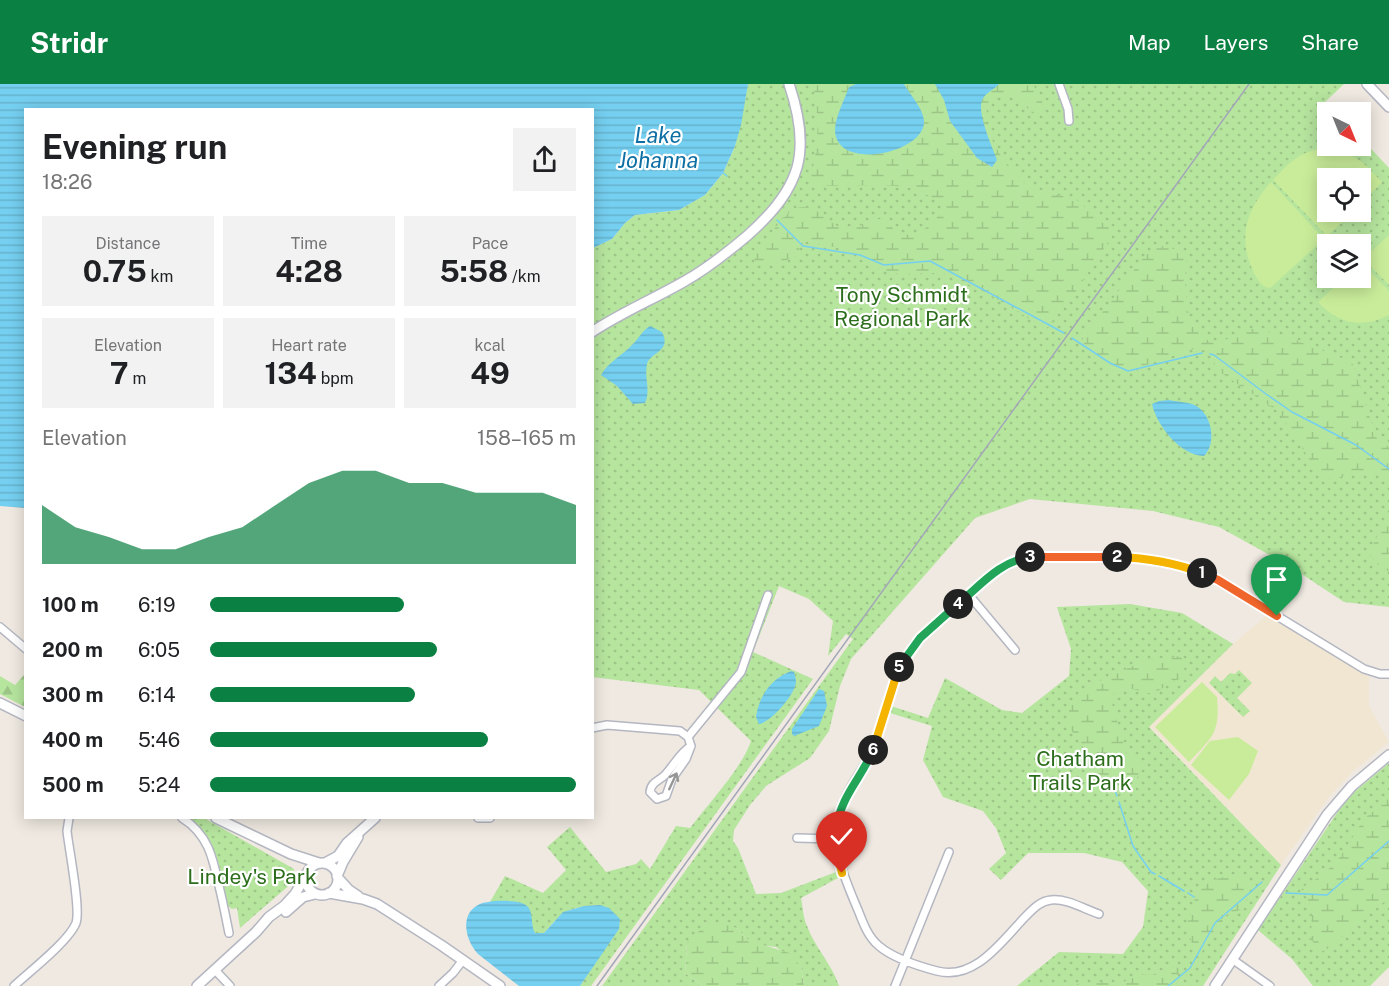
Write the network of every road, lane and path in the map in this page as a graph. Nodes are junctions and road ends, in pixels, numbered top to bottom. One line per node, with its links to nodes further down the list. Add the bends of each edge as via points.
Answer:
1 (789, 84): 6 (street, via 800,124 800,151 794,177 776,208 737,244 686,281)
2 (1059, 84): 5 (street)
3 (1367, 84): 4 (street)
4 (1389, 107)
5 (1069, 121)
6 (594, 331)
7 (768, 595): 16 (street, via 741,672)
8 (969, 595): 11 (street); 12 (street, via 994,573 1021,558 1138,558 1167,562 1218,580 1364,669); 25 (street, via 920,638 899,666 871,754 841,807)
9 (0, 627): 10 (street)
10 (24, 647)
11 (1016, 650)
12 (1389, 674)
13 (0, 703): 14 (street)
14 (24, 715)
15 (594, 727): 16 (street, via 680,731)
16 (688, 737): 17 (street)
17 (691, 746): 17 (street, one-way to 17, via 651,786 654,798 666,796)
18 (1389, 755): 38 (street, via 1366,772 1332,808)
19 (69, 819): 41 (street, via 75,924)
20 (183, 819): 36 (street, via 197,829 210,849)
21 (218, 819): 27 (street)
22 (374, 819): 23 (street)
23 (361, 832): 28 (street, via 338,856); 30 (street)
24 (797, 838): 25 (street)
25 (836, 839): 37 (street, via 842,873 868,932 879,946)
26 (949, 852): 37 (street)
27 (291, 854): 28 (street); 29 (street)
28 (322, 863): 29 (street, via 310,868); 30 (street, via 334,868)
29 (306, 875): 32 (street, via 307,887); 35 (street, via 284,906)
30 (338, 877): 31 (street); 33 (street, via 348,890)
31 (329, 893): 32 (street); 33 (street)
32 (315, 894): 35 (street, via 303,897)
33 (363, 898): 39 (street, via 406,921)
34 (1099, 914): 37 (street, via 1064,901 1045,901 984,959 966,970 939,972)
35 (256, 932): 40 (street)
36 (229, 933)
37 (905, 959): 46 (street)
38 (1232, 959): 47 (street); 48 (street)
39 (463, 960): 44 (street); 45 (street)
40 (215, 970): 42 (street); 43 (street)
41 (14, 986)
42 (197, 986)
43 (230, 986)
44 (439, 986)
45 (500, 986)
46 (895, 986)
47 (1215, 986)
48 (1270, 986)

